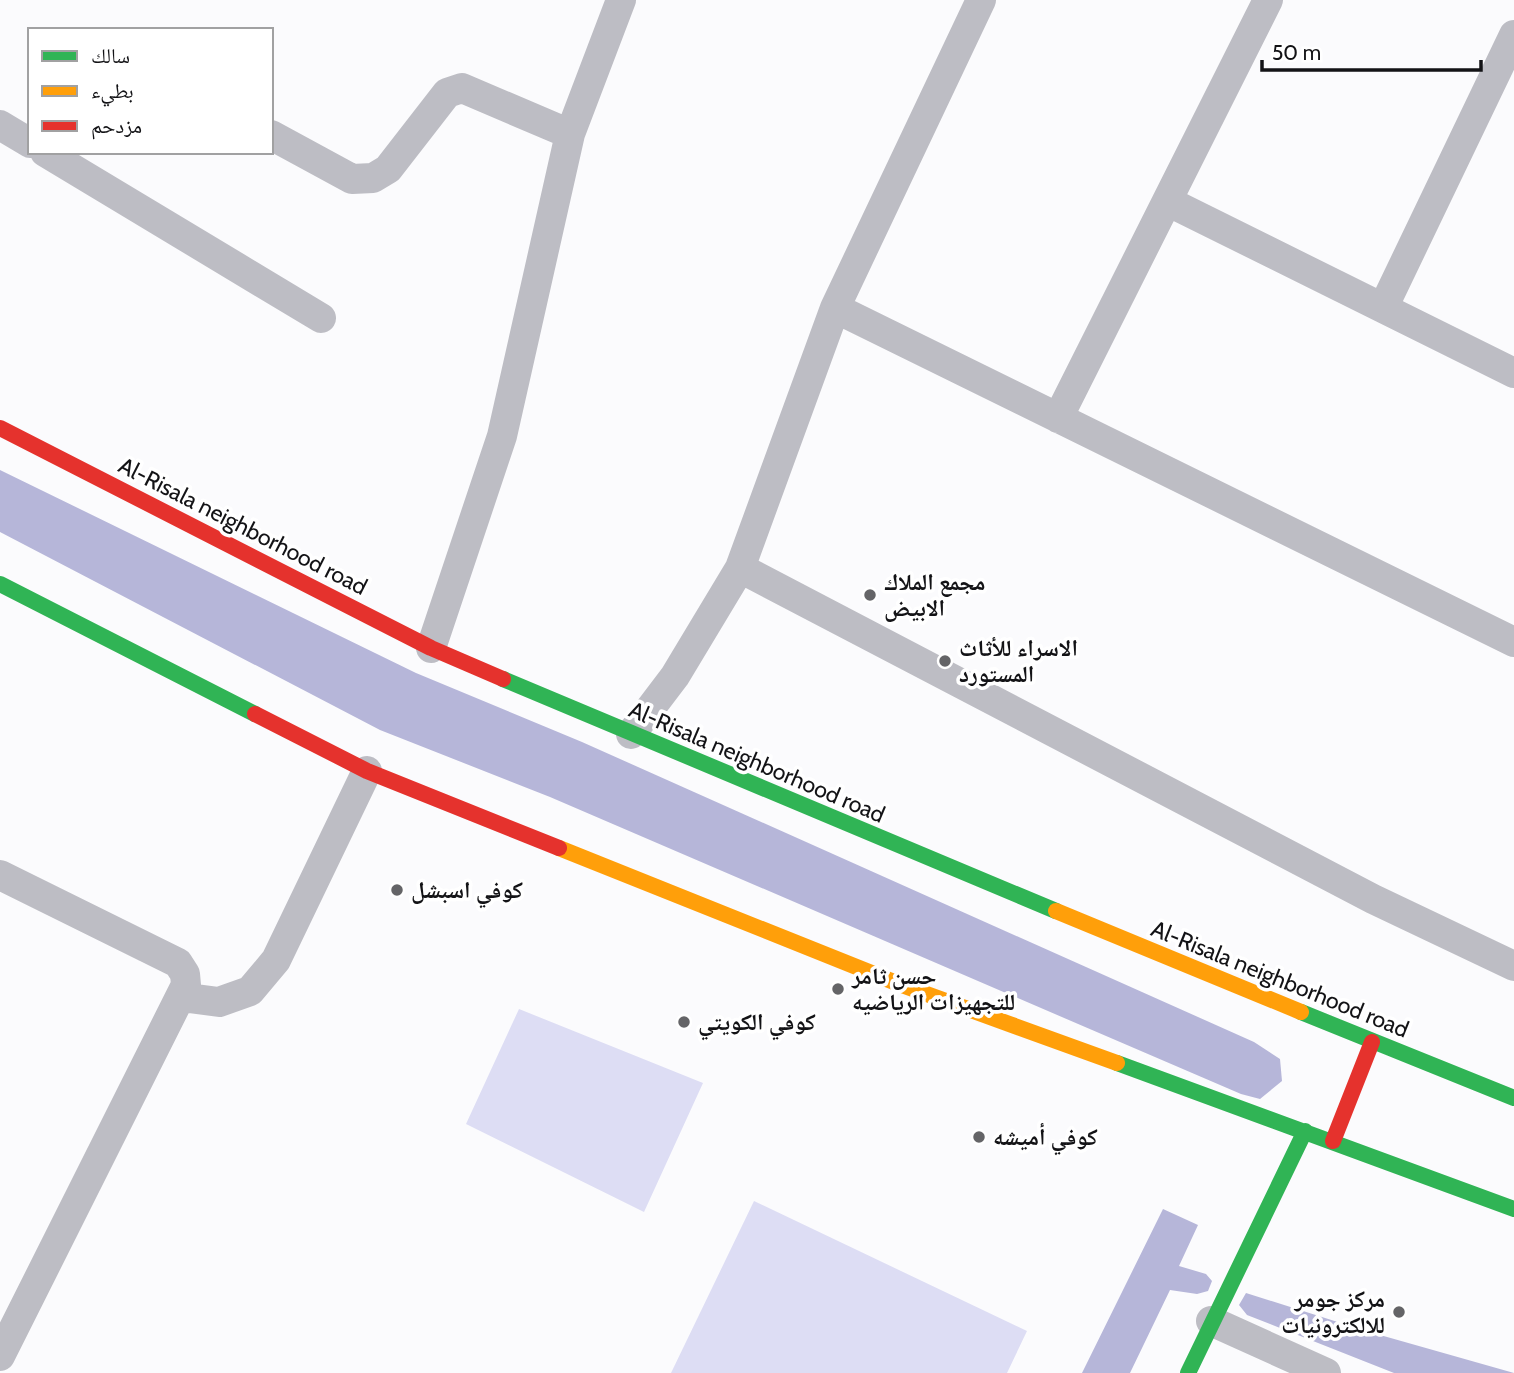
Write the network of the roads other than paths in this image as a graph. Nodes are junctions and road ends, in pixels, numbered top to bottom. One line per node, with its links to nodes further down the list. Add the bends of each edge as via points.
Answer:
1 (621, 0): 6 (street)
2 (981, 0): 11 (street)
3 (1268, 0): 10 (street)
4 (1514, 35): 12 (street)
5 (0, 125): 8 (street)
6 (570, 134): 7 (street, via 462,88 447,93 388,169 373,178 352,179); 20 (street, via 502,436)
7 (273, 136)
8 (28, 142)
9 (48, 154): 13 (street)
10 (1167, 201): 12 (street); 15 (street)
11 (835, 308): 15 (street); 17 (street)
12 (1383, 308): 14 (street)
13 (321, 318)
14 (1514, 373)
15 (1058, 418): 19 (street)
16 (0, 428): 20 (main road, Al-Risala neighborhood road)
17 (740, 568): 21 (street, via 675,676); 24 (street, via 1373,899)
18 (0, 584): 22 (main road)
19 (1514, 642)
20 (432, 648): 21 (main road, Al-Risala neighborhood road)
21 (631, 733): 26 (main road, Al-Risala neighborhood road)
22 (367, 771): 25 (street, via 276,960 250,991 219,1002); 28 (main road, via 899,984)
23 (0, 875): 25 (street, via 177,963 186,985)
24 (1514, 967)
25 (181, 997): 32 (street)
26 (1372, 1042): 27 (main road, Al-Risala neighborhood road); 29 (main road)
27 (1514, 1098)
28 (1305, 1131): 29 (main road); 31 (main road)
29 (1334, 1141): 30 (main road)
30 (1514, 1209)
31 (1211, 1321): 33 (main road); 34 (street)
32 (0, 1356)
33 (1188, 1373)
34 (1326, 1373)

